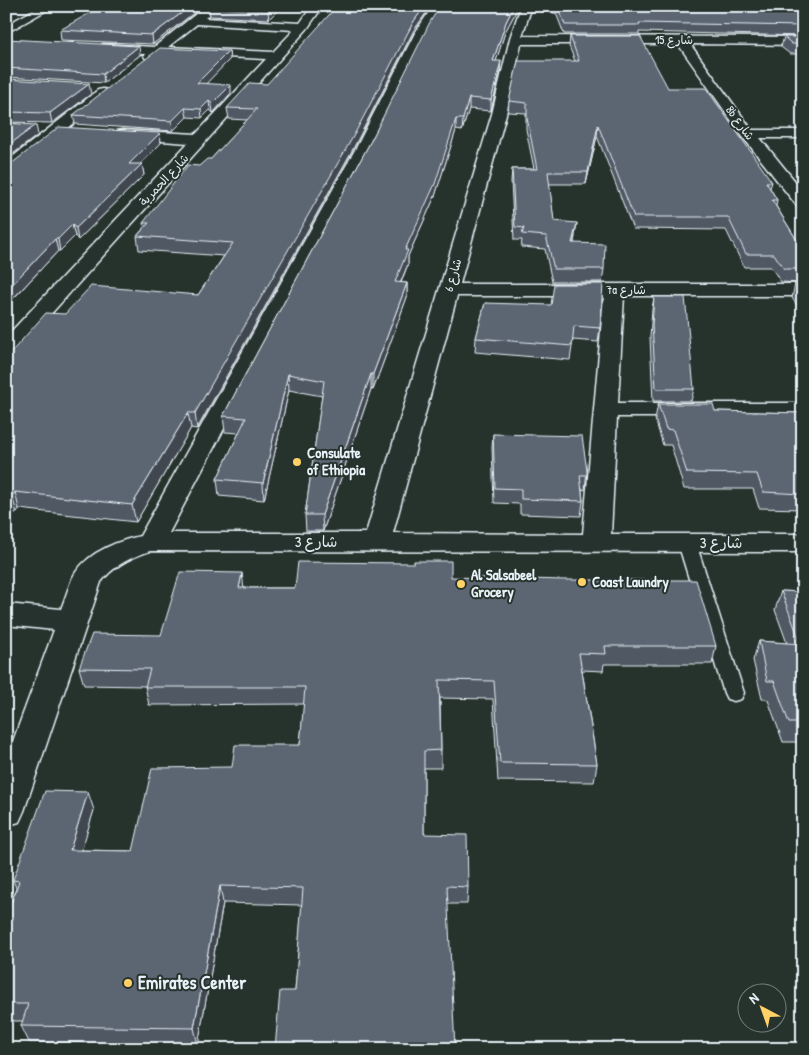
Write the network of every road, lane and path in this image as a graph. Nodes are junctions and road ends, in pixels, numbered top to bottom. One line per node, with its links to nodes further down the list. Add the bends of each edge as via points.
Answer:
1 (49, 6): 8 (street)
2 (213, 6): 6 (street)
3 (318, 6): 7 (street, شارع الحمرية)
4 (439, 6): 34 (street, via 422,32 359,157)
5 (527, 6): 9 (street, شارع 6)
6 (194, 21): 7 (street); 13 (street)
7 (303, 27): 14 (street, شارع الحمرية)
8 (6, 30)
9 (516, 40): 10 (street, شارع 15); 26 (street, شارع 6, via 499,114)
10 (681, 40): 11 (street, شارع 15); 21 (street, 8b شارع)
11 (803, 41)
12 (86, 47): 13 (street)
13 (156, 51): 14 (street); 15 (street)
14 (276, 56): 23 (street, شارع الحمرية)
15 (142, 62)
16 (90, 88): 18 (street, via 112,86)
17 (31, 128): 18 (street)
18 (57, 130): 19 (street); 24 (street)
19 (76, 132)
20 (105, 133): 23 (street)
21 (748, 134): 22 (street); 25 (street, 8b شارع)
22 (803, 134)
23 (201, 139): 30 (street, شارع الحمرية)
24 (6, 170)
25 (803, 202)
26 (449, 290): 27 (street, 7a شارع); 35 (street, شارع 6)
27 (614, 290): 28 (street, 7a شارع); 32 (street)
28 (803, 290)
29 (6, 321): 30 (street)
30 (31, 323): 31 (street, شارع الحمرية)
31 (6, 350)
32 (605, 410): 33 (street); 36 (street)
33 (803, 410)
34 (150, 542): 35 (street, شارع 3); 40 (street, شارع 3, via 115,553 94,569 87,579)
35 (376, 542): 36 (street, شارع 3)
36 (596, 543): 37 (street, شارع 3)
37 (687, 543): 38 (street, شارع 3); 41 (lane)
38 (803, 543)
39 (6, 614): 40 (street)
40 (73, 621): 42 (street, شارع 3)
41 (734, 693)
42 (6, 811)

